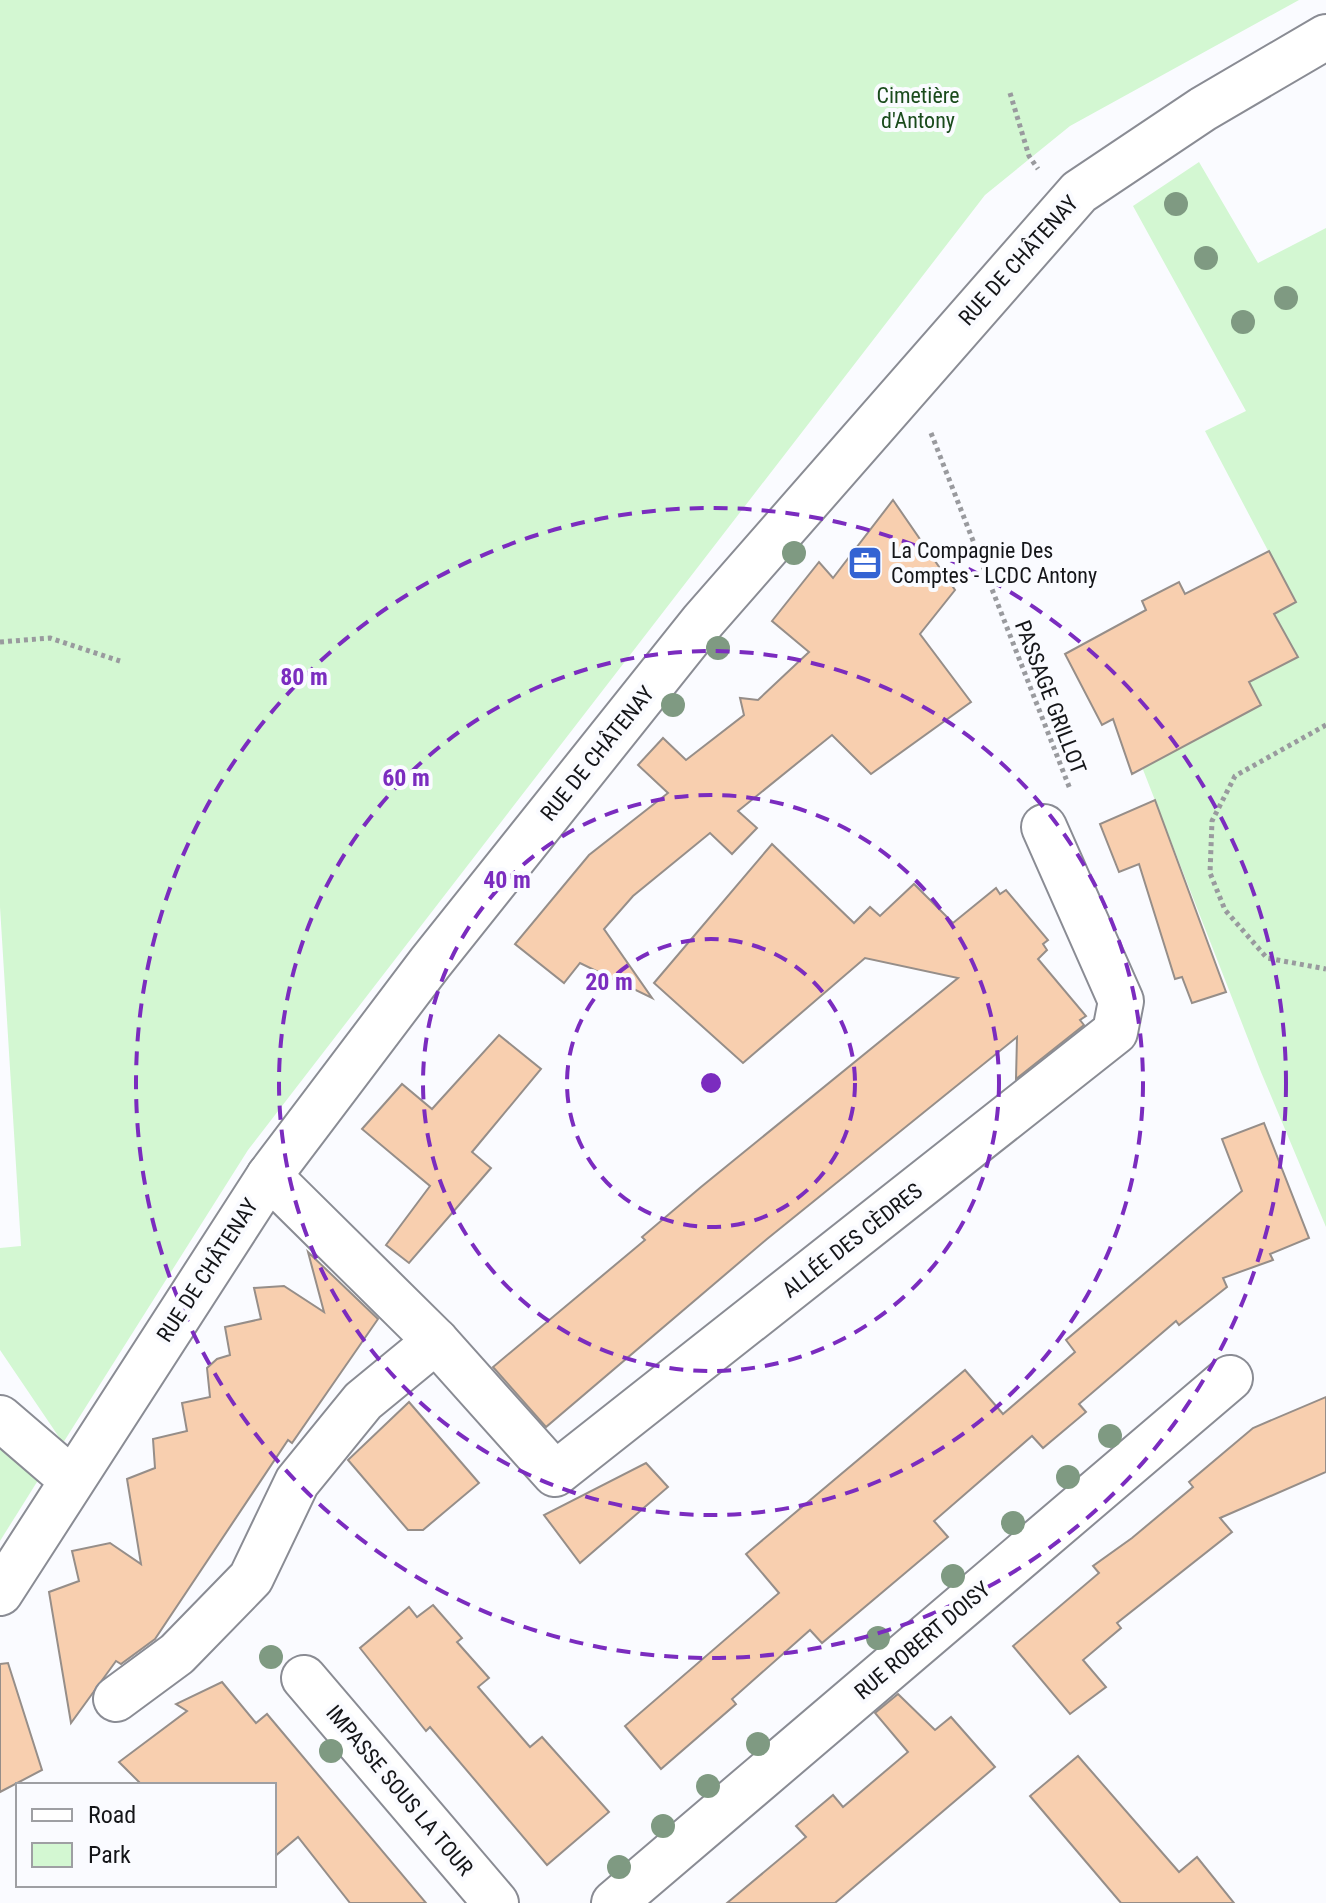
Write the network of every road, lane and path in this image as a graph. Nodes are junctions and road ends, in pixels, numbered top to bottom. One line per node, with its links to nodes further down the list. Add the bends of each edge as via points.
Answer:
1 (1326, 37): 3 (street, RUE DE CHÂTENAY, via 1203,109)
2 (1010, 93): 3 (path, via 1029,156)
3 (1064, 206): 4 (street, RUE DE CHÂTENAY)
4 (910, 381): 8 (path, PASSAGE GRILLOT); 11 (street, RUE DE CHÂTENAY, via 703,621 430,963)
5 (0, 642): 6 (path, via 50,638)
6 (120, 661)
7 (1326, 725): 10 (path, via 1235,776 1212,821 1210,873 1225,910 1267,958)
8 (1071, 791)
9 (1044, 827): 12 (street, ALLÉE DES CÈDRES, via 1121,1001 1115,1032 555,1474)
10 (1326, 969)
11 (269, 1176): 12 (street, ALLÉE DES CÈDRES); 15 (street, RUE DE CHÂTENAY)
12 (436, 1341): 18 (street, via 363,1401 297,1482 251,1578 177,1654)
13 (1230, 1378): 20 (street, RUE ROBERT DOISY)
14 (0, 1418): 15 (street)
15 (71, 1479): 16 (street, RUE DE CHÂTENAY)
16 (0, 1593)
17 (304, 1678): 19 (street, IMPASSE SOUS LA TOUR)
18 (116, 1699)
19 (496, 1903)
20 (614, 1903)

